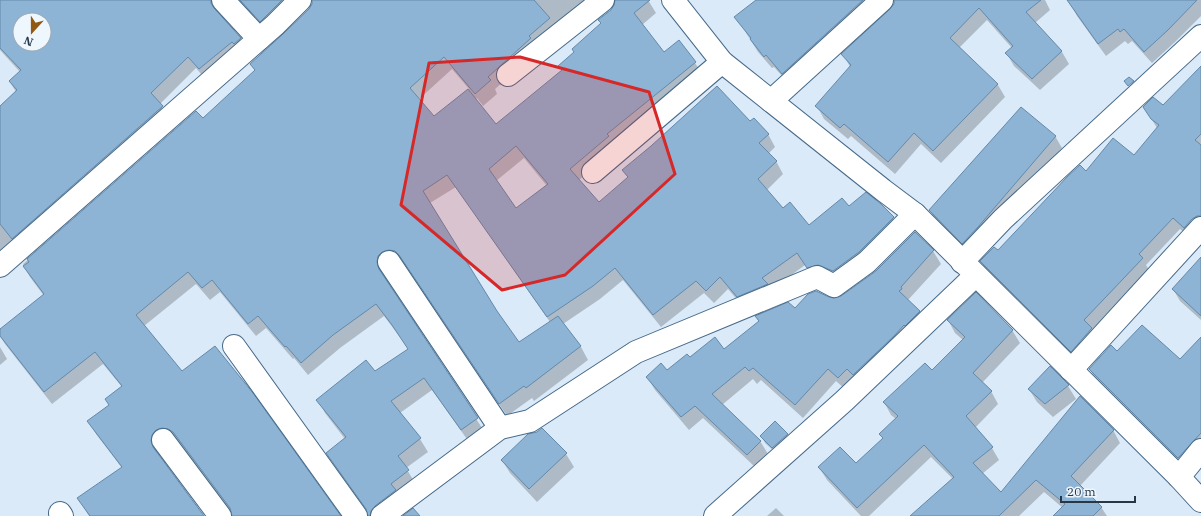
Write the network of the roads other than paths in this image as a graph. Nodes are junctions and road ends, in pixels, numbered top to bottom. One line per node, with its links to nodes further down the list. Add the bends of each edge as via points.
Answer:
1 (223, 0): 7 (street)
2 (300, 0): 7 (street)
3 (603, 0): 9 (street)
4 (673, 0): 8 (street)
5 (882, 0): 10 (street)
6 (1201, 36): 16 (street, via 1003,219)
7 (259, 39): 15 (street)
8 (722, 62): 10 (street); 11 (street)
9 (508, 76)
10 (771, 101): 12 (street)
11 (592, 172)
12 (915, 214): 16 (street); 19 (street, via 867,262 834,286 817,277 636,352 530,421)
13 (1201, 228): 18 (street)
14 (389, 262): 19 (street)
15 (0, 266)
16 (969, 268): 18 (street); 27 (street, via 844,401)
17 (234, 346): 25 (street)
18 (1071, 370): 22 (street)
19 (500, 428): 26 (street)
20 (163, 440): 24 (street)
21 (1201, 450): 22 (street)
22 (1179, 477): 23 (street)
23 (1201, 501)
24 (220, 516)
25 (356, 516)
26 (382, 516)
27 (715, 516)

